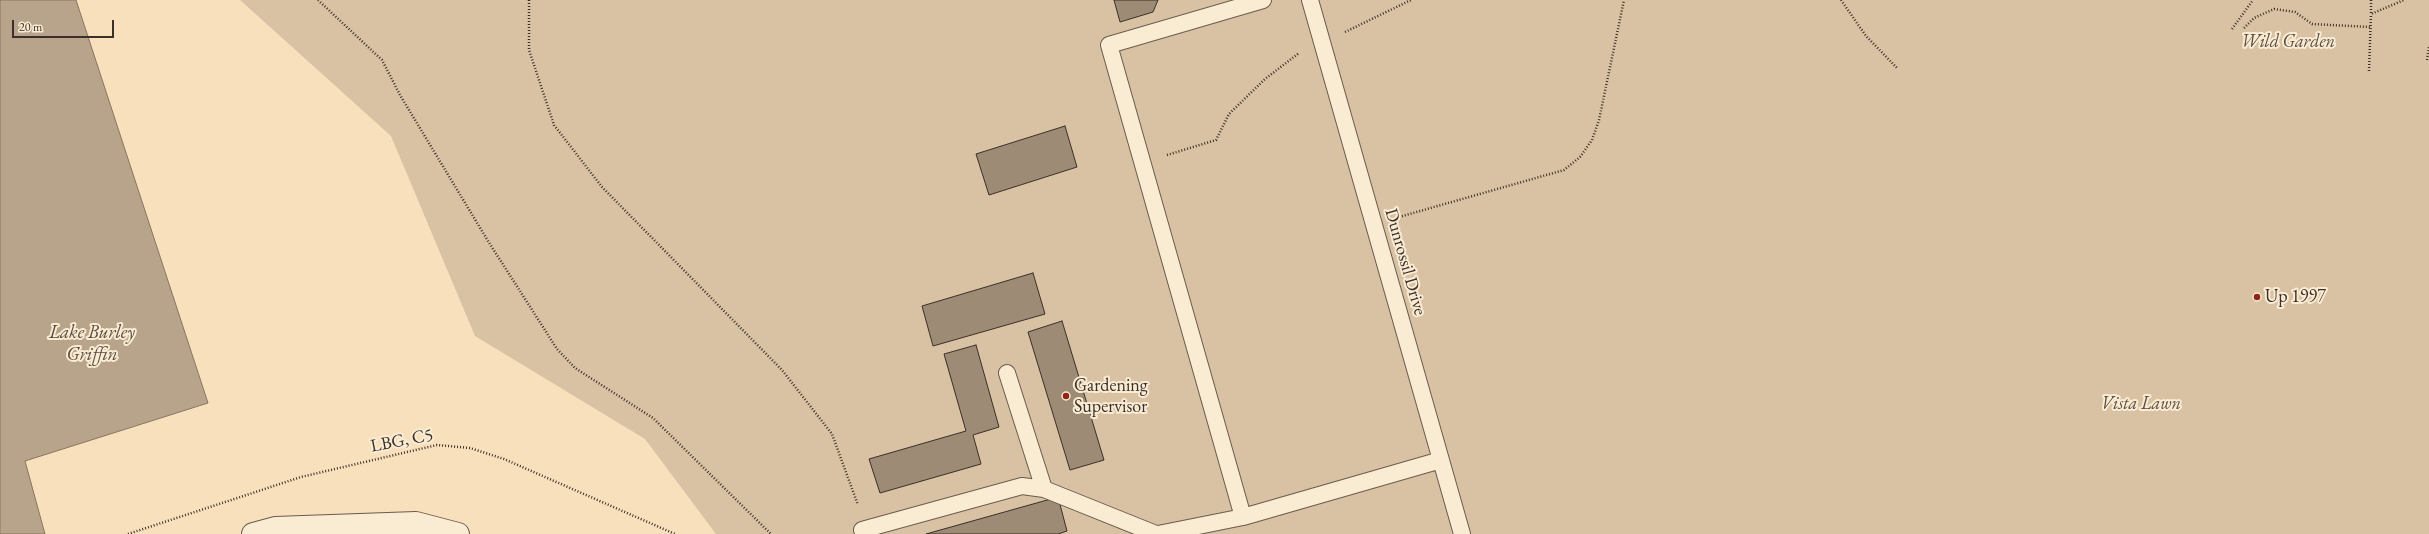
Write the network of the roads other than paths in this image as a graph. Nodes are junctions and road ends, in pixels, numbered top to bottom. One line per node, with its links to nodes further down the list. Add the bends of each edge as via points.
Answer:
1 (1263, 0): 6 (lane, via 1109,45)
2 (1310, 0): 4 (lane, Dunrossil Drive)
3 (1006, 373): 5 (lane)
4 (1441, 460): 6 (lane); 11 (lane, Dunrossil Drive)
5 (1044, 489): 7 (lane, via 1022,486); 10 (lane)
6 (1243, 517): 10 (lane)
7 (862, 530)
8 (252, 534): 9 (street, via 275,528 416,523)
9 (458, 534)
10 (1157, 534)
11 (1462, 534)

